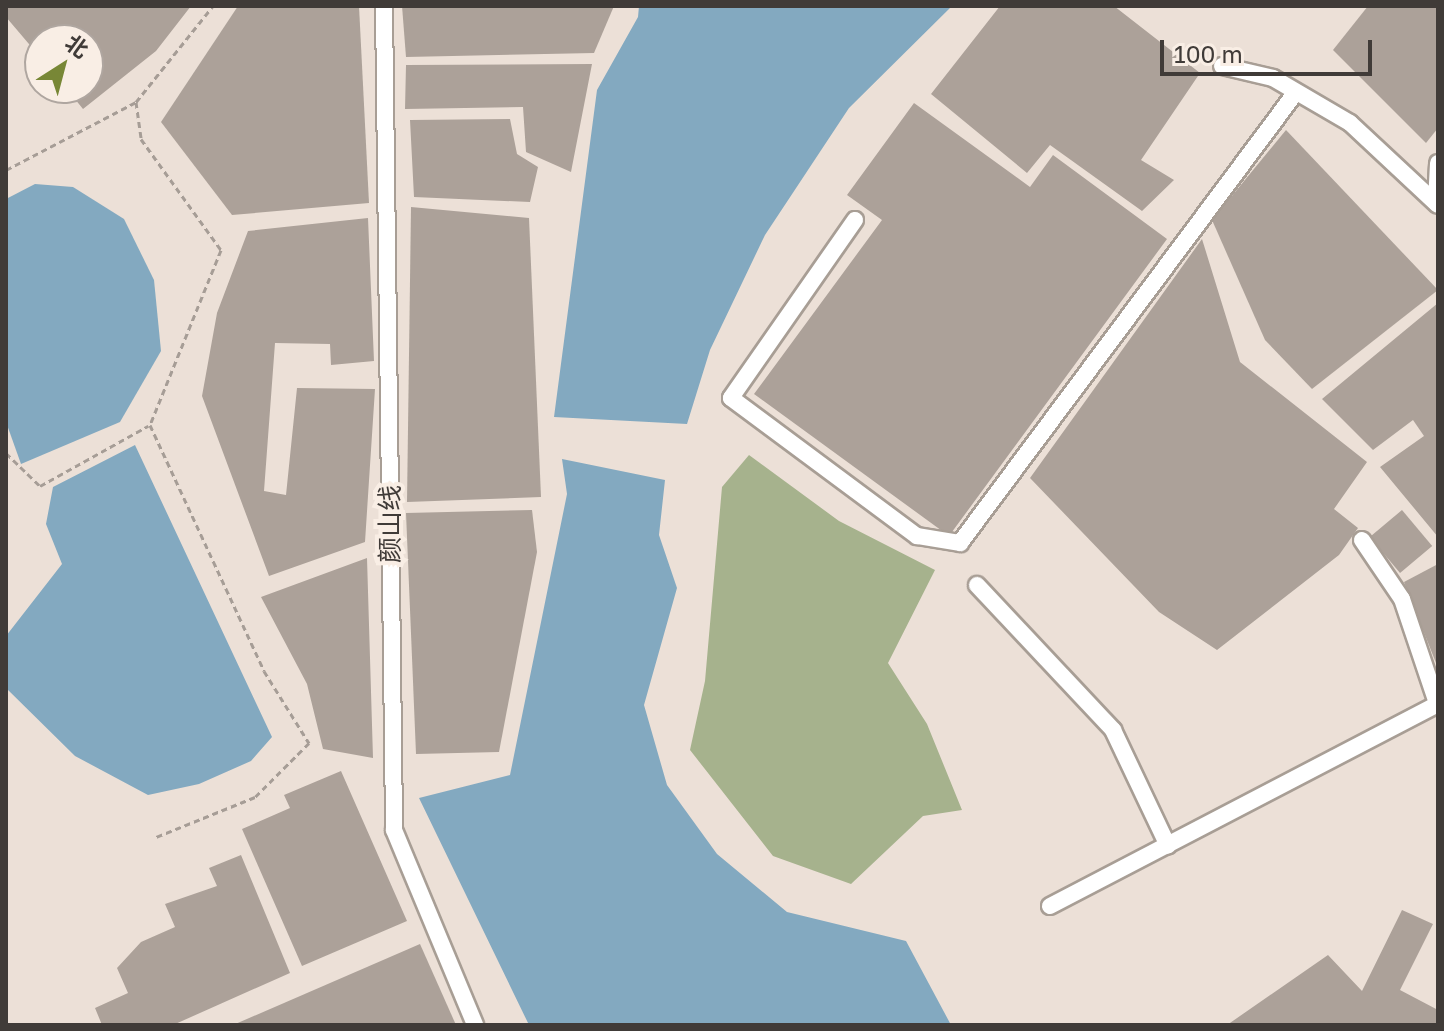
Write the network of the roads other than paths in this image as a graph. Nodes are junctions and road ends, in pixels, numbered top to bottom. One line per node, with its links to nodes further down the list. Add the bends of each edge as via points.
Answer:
1 (384, 6): 12 (street, 颜山线, via 394,830)
2 (1222, 66): 3 (street, via 1240,66)
3 (1296, 92): 5 (street, via 1350,123); 6 (street, via 960,543 917,536 731,398)
4 (1438, 163): 5 (street)
5 (1437, 204)
6 (855, 220)
7 (1362, 540): 9 (street, via 1402,599)
8 (977, 585): 10 (street, via 1113,730)
9 (1438, 705): 10 (street)
10 (1168, 846): 11 (street)
11 (1050, 906)
12 (475, 1025)

